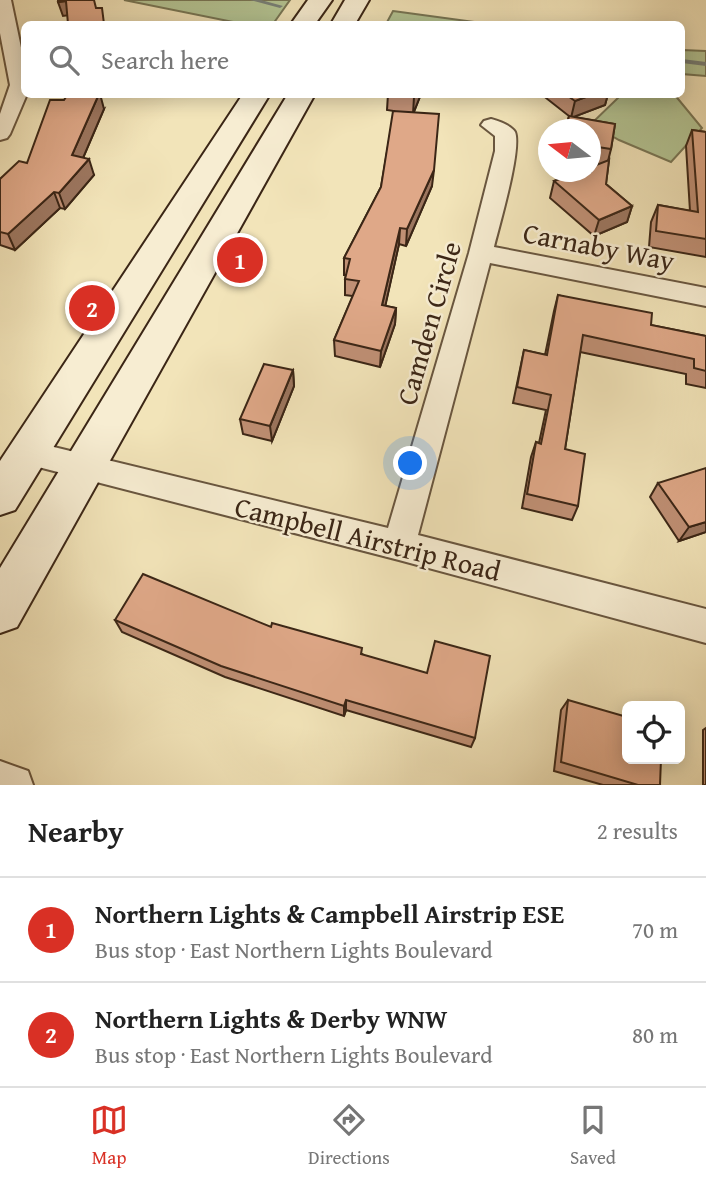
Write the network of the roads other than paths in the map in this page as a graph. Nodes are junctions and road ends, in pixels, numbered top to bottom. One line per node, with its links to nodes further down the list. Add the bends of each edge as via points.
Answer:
1 (2, 0): 6 (street)
2 (320, 0): 4 (main road)
3 (357, 0): 5 (main road)
4 (305, 21)
5 (345, 21)
6 (21, 80)
7 (21, 87): 11 (street)
8 (254, 98): 14 (main road)
9 (300, 98): 15 (main road)
10 (491, 125): 12 (street, Camden Circle, via 505,133 506,151)
11 (0, 134)
12 (481, 253): 13 (street, Carnaby Way); 17 (street, Camden Circle)
13 (706, 297)
14 (29, 453): 15 (street, Campbell Airstrip Road); 16 (main road)
15 (84, 467): 17 (street, Campbell Airstrip Road); 18 (main road)
16 (0, 497)
17 (399, 545): 19 (street, Campbell Airstrip Road)
18 (0, 611)
19 (706, 626)
20 (0, 780): 21 (street)
21 (13, 785)

